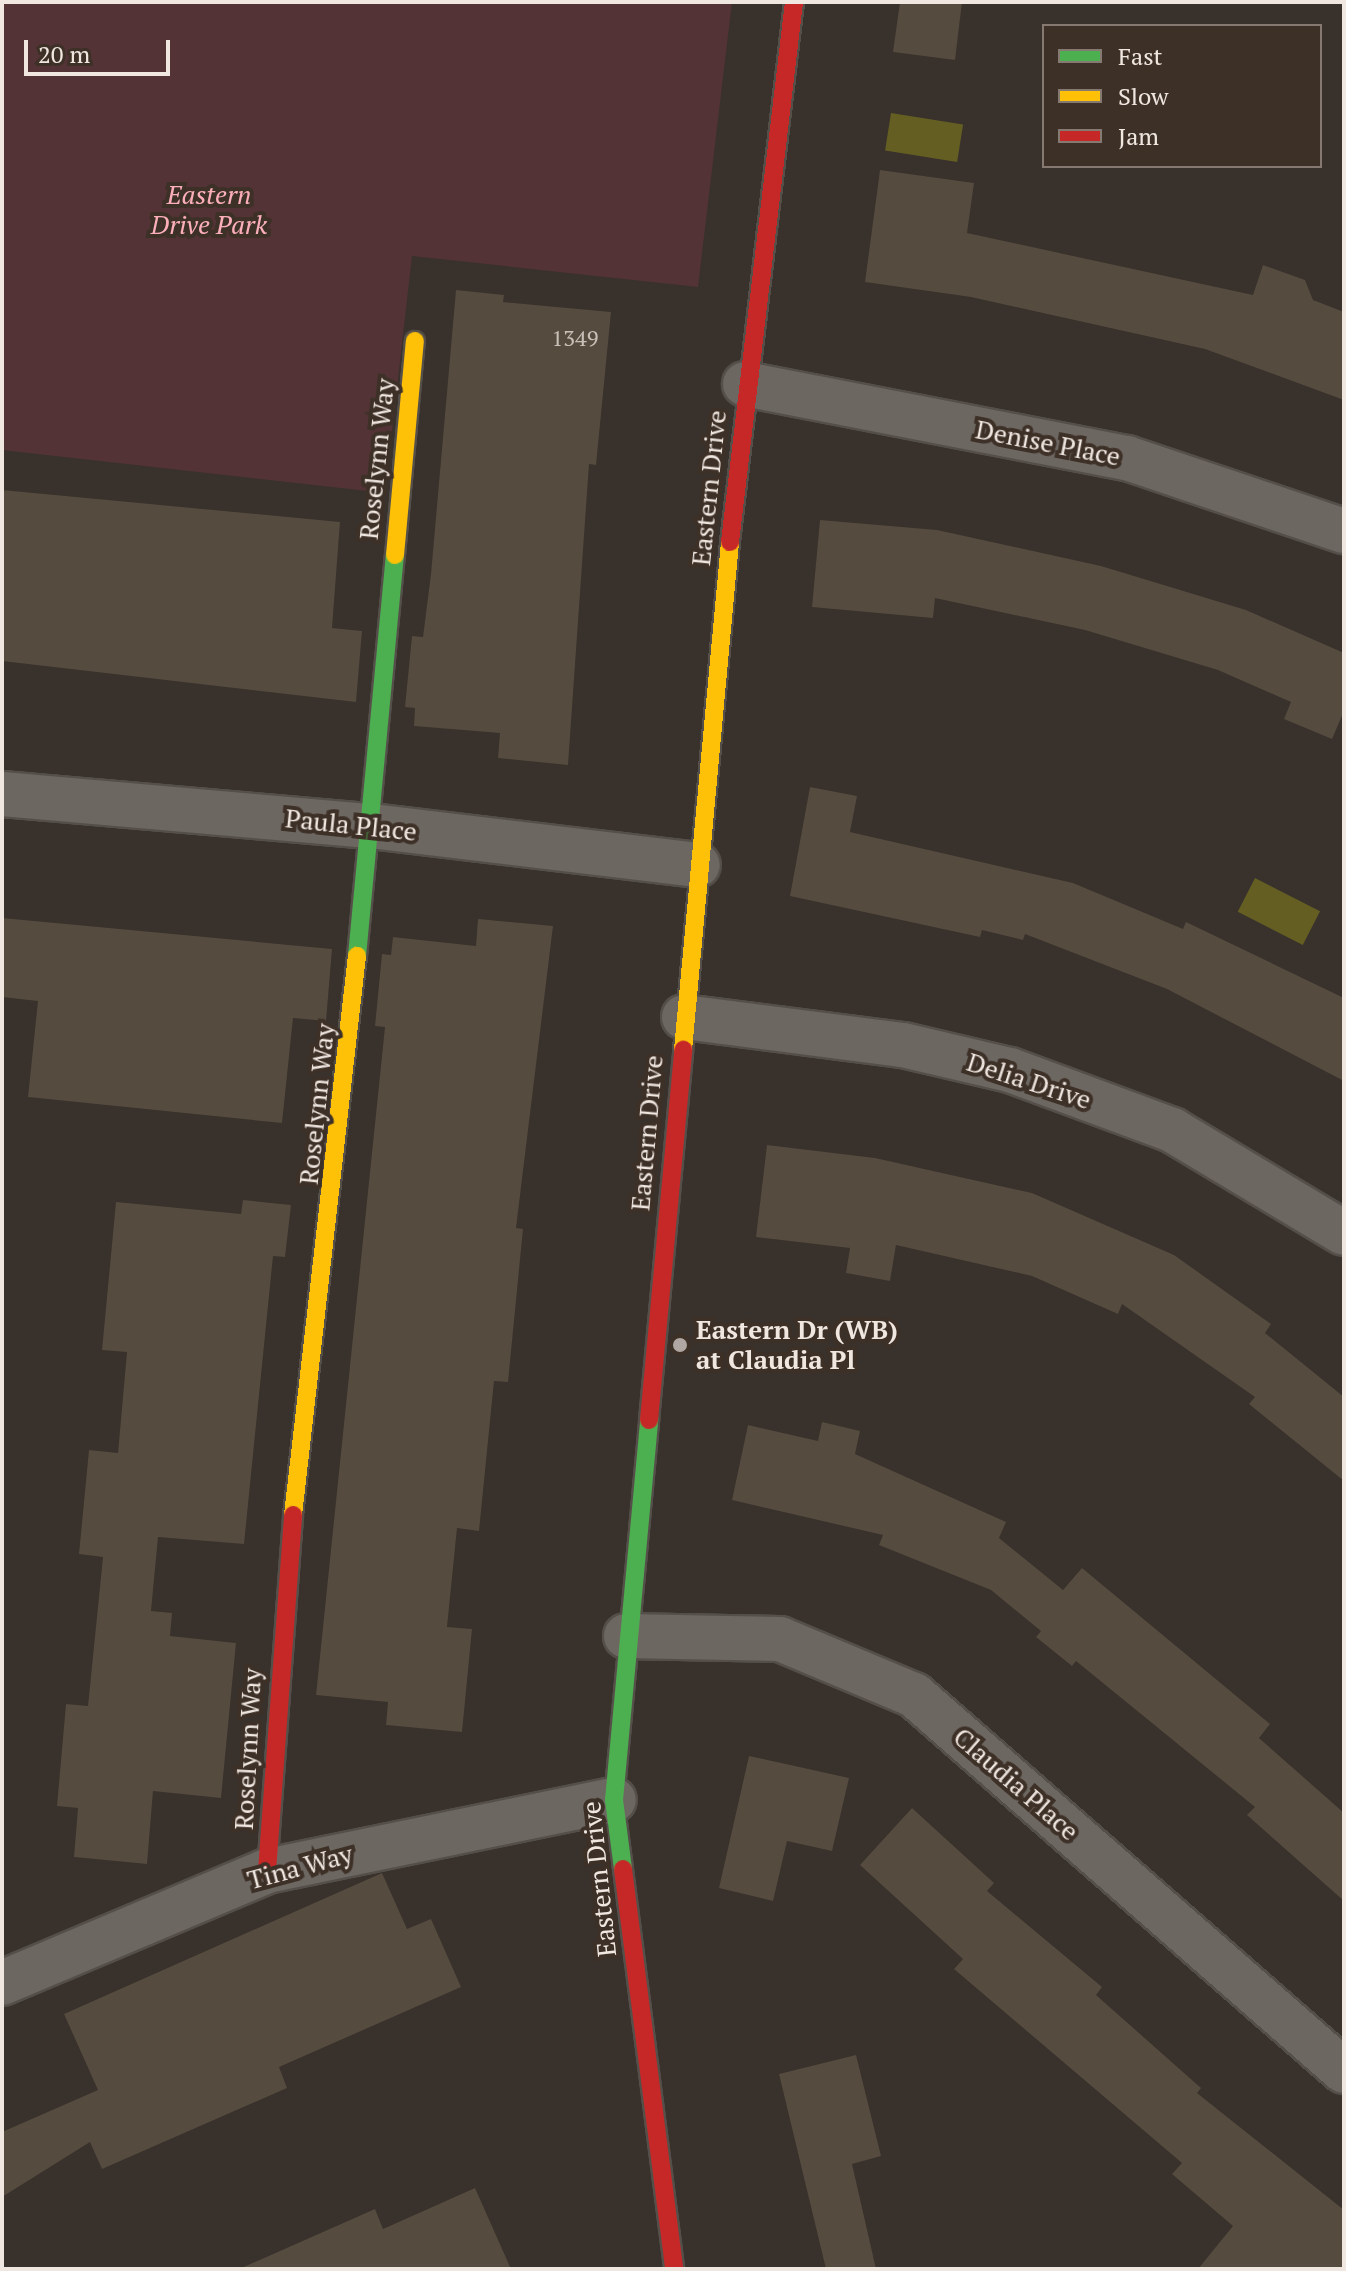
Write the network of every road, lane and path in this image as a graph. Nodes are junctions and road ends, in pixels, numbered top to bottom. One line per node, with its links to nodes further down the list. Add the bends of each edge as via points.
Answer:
1 (794, 2): 3 (street, Eastern Drive)
2 (415, 341): 6 (street, Roselynn Way)
3 (745, 384): 4 (street, Denise Place, via 1127,458); 7 (street, Eastern Drive)
4 (1344, 531)
5 (2, 794): 6 (street, Paula Place)
6 (371, 826): 7 (street, Paula Place); 12 (street, Roselynn Way, via 337,1166 282,1603)
7 (698, 865): 8 (street, Eastern Drive)
8 (684, 1017): 9 (street, Delia Drive, via 903,1045 1010,1070 1172,1130); 10 (street, Eastern Drive)
9 (1344, 1233)
10 (626, 1636): 11 (street, Eastern Drive); 14 (street, Claudia Place, via 780,1639 914,1695)
11 (614, 1800): 12 (street, Tina Way); 15 (street, Eastern Drive)
12 (267, 1871): 13 (street, Tina Way)
13 (2, 1983)
14 (1344, 2071)
15 (674, 2269)

